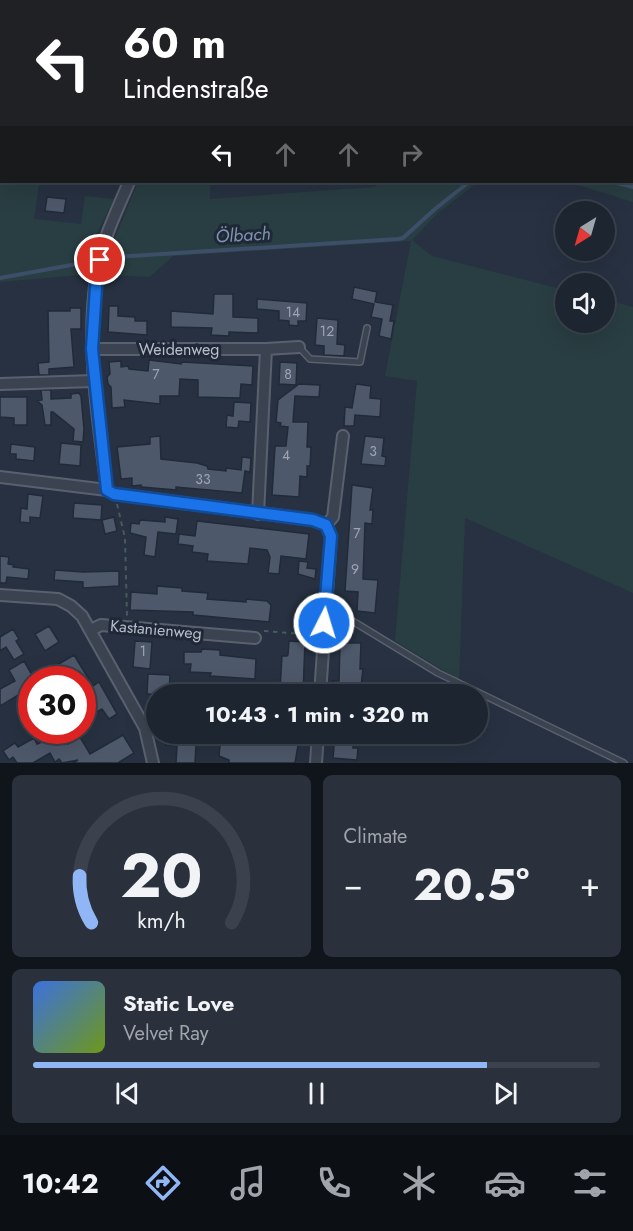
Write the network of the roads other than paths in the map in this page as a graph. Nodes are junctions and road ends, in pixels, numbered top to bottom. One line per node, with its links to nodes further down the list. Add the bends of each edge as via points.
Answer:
1 (129, 183): 4 (street, via 102,248)
2 (367, 328): 3 (lane, via 360,362 310,359)
3 (299, 347): 5 (street, Weidenweg)
4 (92, 349): 5 (street, Weidenweg); 6 (street)
5 (266, 349): 11 (street)
6 (94, 381): 7 (street); 10 (street)
7 (0, 384)
8 (343, 436): 12 (street, via 333,517)
9 (0, 477): 10 (street)
10 (111, 492): 11 (street)
11 (258, 514): 12 (street)
12 (326, 525): 14 (street, via 331,536)
13 (0, 595): 15 (street, Kastanienweg, via 58,599 76,611)
14 (325, 609): 17 (street); 21 (lane, via 336,611 438,673)
15 (91, 630): 16 (street, Kastanienweg, via 101,625 127,626); 19 (street, via 145,729)
16 (255, 639)
17 (320, 684)
18 (317, 744): 20 (street)
19 (153, 763)
20 (316, 763)
21 (624, 763)

